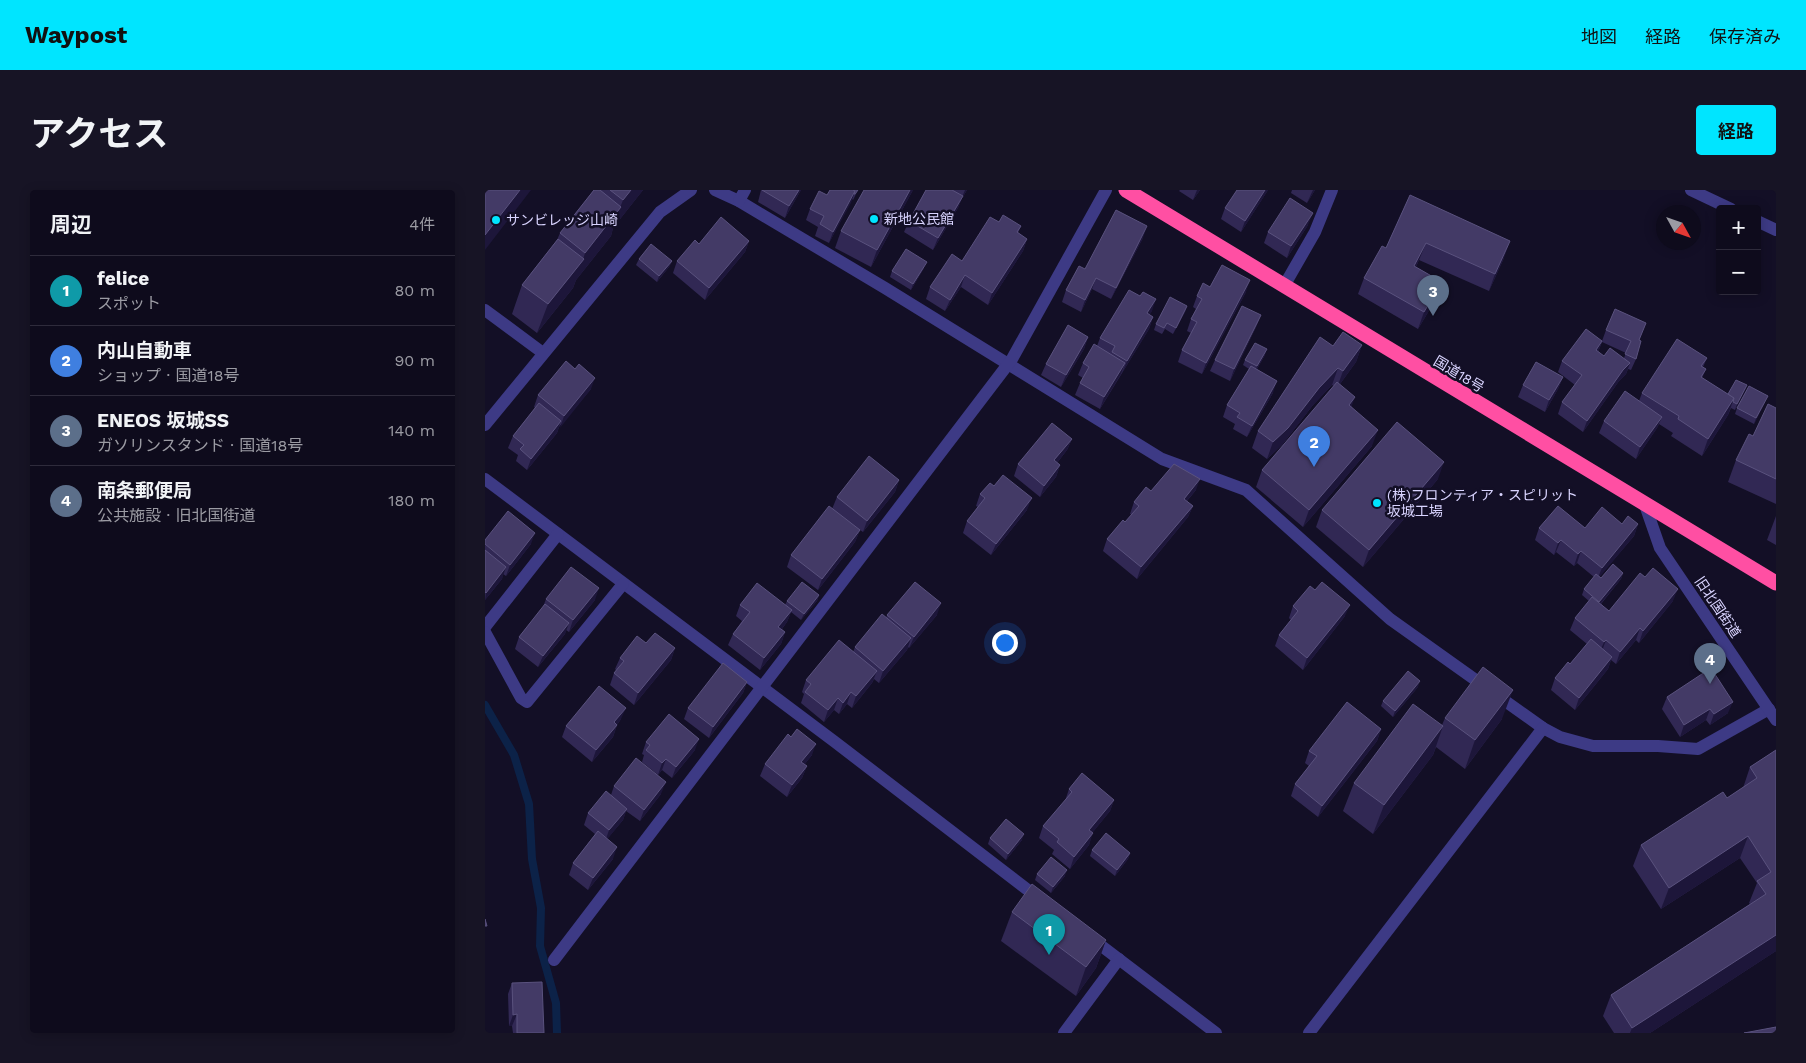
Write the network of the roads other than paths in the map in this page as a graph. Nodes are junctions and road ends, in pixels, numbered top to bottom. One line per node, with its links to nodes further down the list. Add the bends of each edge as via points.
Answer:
1 (691, 190): 13 (street, via 660,212)
2 (715, 190): 7 (street)
3 (1106, 190): 14 (street)
4 (1126, 190): 11 (highway, 国道18号)
5 (1332, 190): 11 (street, via 1315,232)
6 (1691, 190): 8 (street)
7 (742, 196): 14 (street)
8 (1723, 205)
9 (1761, 223): 10 (street)
10 (1776, 230)
11 (1284, 286): 17 (highway, 国道18号)
12 (485, 310): 13 (street)
13 (543, 353): 15 (street)
14 (1007, 366): 23 (street); 25 (street, via 1161,459 1246,490 1390,619)
15 (485, 425)
16 (485, 479): 18 (street)
17 (1645, 505): 19 (highway, 国道18号); 24 (street, 旧北国街道, via 1660,548)
18 (558, 534): 20 (street); 21 (street)
19 (1776, 583)
20 (623, 584): 22 (street, via 527,702 521,698); 23 (street)
21 (485, 626)
22 (485, 632)
23 (761, 687): 26 (street); 29 (street)
24 (1772, 714): 25 (street, via 1698,749 1593,746 1560,737)
25 (1543, 728): 32 (street)
26 (1048, 905)
27 (1079, 929): 28 (street)
28 (1119, 959): 30 (street); 31 (street)
29 (554, 960)
30 (1064, 1033)
31 (1216, 1033)
32 (1309, 1033)

